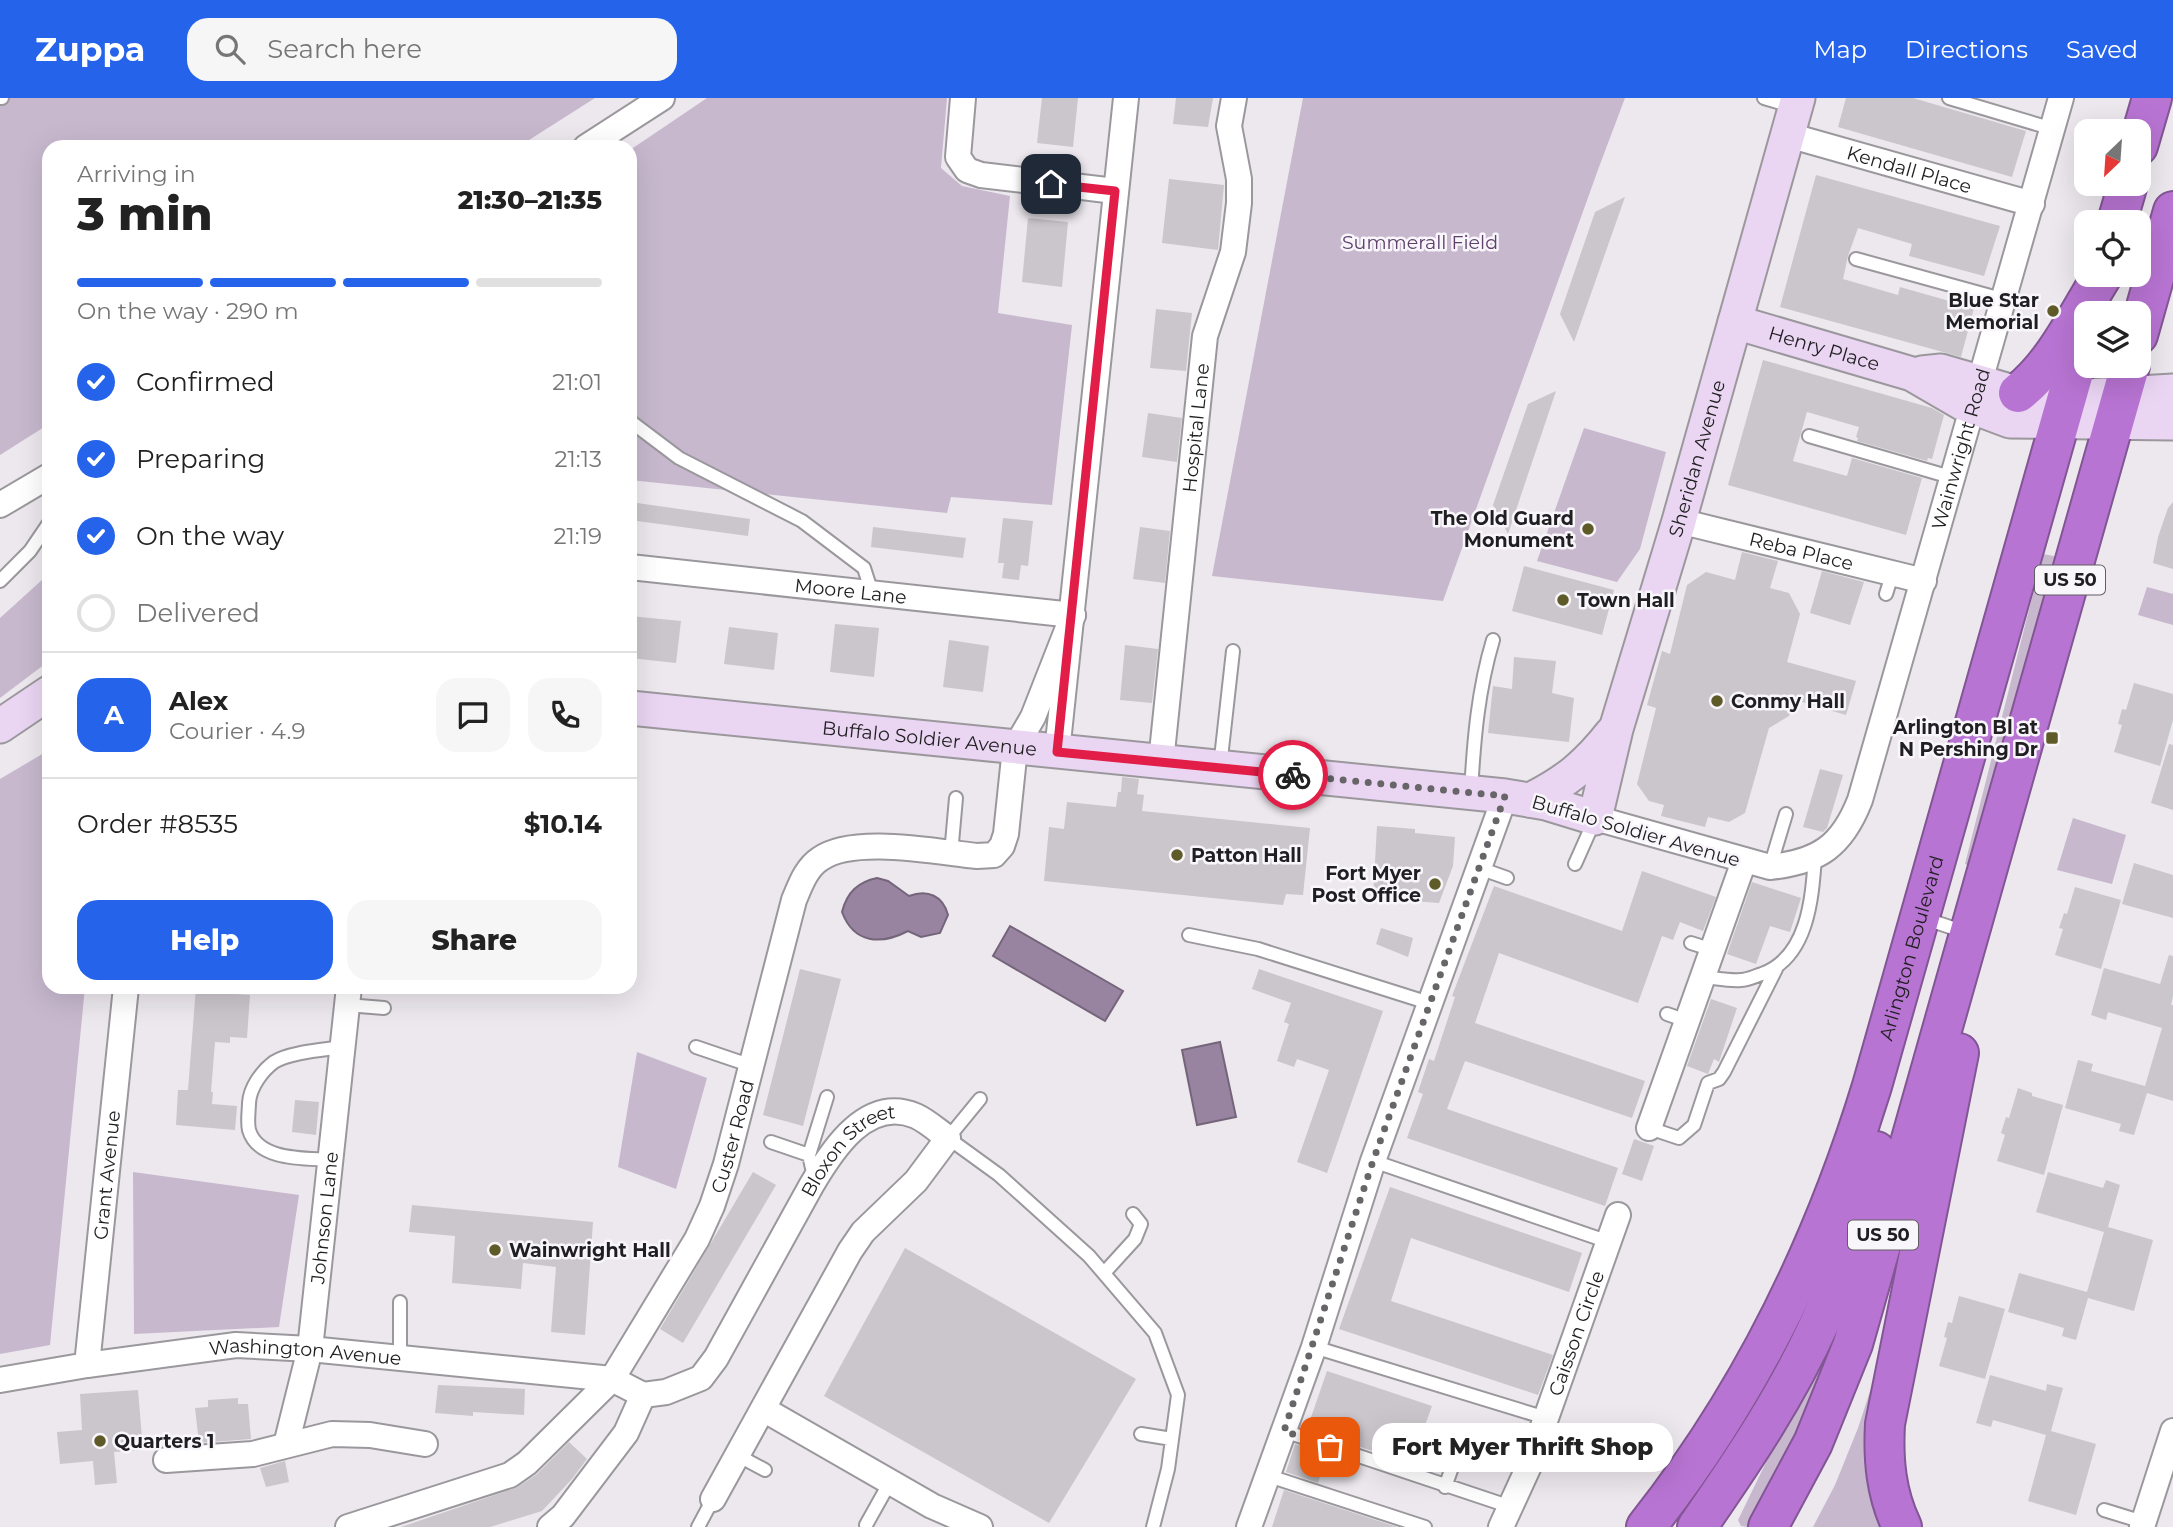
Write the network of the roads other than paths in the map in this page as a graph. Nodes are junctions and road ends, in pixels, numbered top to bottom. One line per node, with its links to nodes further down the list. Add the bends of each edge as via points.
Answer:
1 (662, 98): 12 (street)
2 (963, 98): 13 (street, via 958,157 967,170 981,176)
3 (1126, 98): 13 (street)
4 (1234, 98): 48 (street, Hospital Lane, via 1229,125 1239,204 1233,252 1205,336)
5 (1764, 98): 9 (lane)
6 (1949, 98): 11 (lane)
7 (2062, 98): 11 (street, Wainwright Road)
8 (2152, 98): 10 (highway)
9 (1794, 113): 14 (street, Kendall Place); 20 (street, Sheridan Avenue)
10 (2146, 119)
11 (2053, 129): 14 (street, Wainwright Road)
12 (597, 140)
13 (1115, 191): 39 (street)
14 (2032, 204): 18 (street, Wainwright Road)
15 (2173, 211): 19 (highway)
16 (1856, 259): 18 (lane)
17 (2095, 287): 23 (highway, via 2048,363)
18 (2004, 300): 25 (street, Wainwright Road)
19 (2148, 301)
20 (1735, 322): 25 (street, Henry Place, via 1912,374 1941,371); 33 (street, Sheridan Avenue)
21 (2074, 374): 26 (highway, Arlington Boulevard / US 50)
22 (2173, 391): 24 (street)
23 (2018, 393): 25 (street); 26 (street)
24 (2122, 394): 26 (street); 27 (street); 64 (highway, US 50)
25 (1978, 395): 26 (street, via 2010,421); 30 (street, Wainwright Road)
26 (2064, 410): 63 (highway, Arlington Boulevard / US 50)
27 (2173, 423)
28 (637, 426): 38 (lane, via 679,458 802,521 864,568)
29 (1810, 436): 30 (lane)
30 (1954, 478): 37 (street, Wainwright Road)
31 (42, 480): 32 (street)
32 (0, 505)
33 (1679, 521): 37 (street, Reba Place, via 1889,583); 45 (street, Sheridan Avenue)
34 (42, 533): 36 (lane)
35 (637, 568): 38 (street, Moore Lane)
36 (0, 581)
37 (1924, 581): 53 (street, Wainwright Road)
38 (872, 593): 39 (street, Moore Lane)
39 (1073, 615): 46 (street, via 1033,717); 47 (street)
40 (1493, 640): 50 (lane, via 1480,687)
41 (1233, 651): 49 (lane)
42 (42, 698): 44 (street)
43 (637, 709): 46 (street, Buffalo Soldier Avenue)
44 (0, 726)
45 (1616, 729): 52 (street, via 1589,762 1558,786); 55 (street, Sheridan Avenue)
46 (1015, 748): 47 (street, Buffalo Soldier Avenue); 56 (street, Custer Road, via 1002,846 994,855)
47 (1057, 752): 48 (street, Buffalo Soldier Avenue)
48 (1161, 762): 49 (street, Buffalo Soldier Avenue)
49 (1220, 767): 50 (street, Buffalo Soldier Avenue)
50 (1471, 792): 52 (street, Buffalo Soldier Avenue)
51 (956, 798): 56 (lane)
52 (1517, 798): 55 (street, Buffalo Soldier Avenue); 61 (street)
53 (1860, 800): 57 (street, Buffalo Soldier Avenue, via 1851,824 1836,843)
54 (1786, 814): 60 (lane)
55 (1595, 818): 58 (street, Buffalo Soldier Avenue); 59 (lane)
56 (951, 854): 75 (street, Custer Road, via 861,845 819,859 794,900)
57 (1815, 857): 60 (street, Buffalo Soldier Avenue); 66 (lane, via 1803,932)
58 (1744, 861): 60 (street, Buffalo Soldier Avenue); 68 (street, via 1702,946)
59 (1575, 864)
60 (1770, 867)
61 (1479, 868): 62 (lane); 71 (street)
62 (1507, 878)
63 (1919, 917): 64 (lane); 67 (highway, Arlington Boulevard / US 50)
64 (1969, 933): 90 (highway, US 50); 129 (highway, via 1965,1027 1885,1424 1886,1474)
65 (1189, 935): 71 (lane, via 1258,949)
66 (1776, 969): 68 (lane, via 1742,980); 78 (lane, via 1724,1072 1708,1083 1694,1125 1679,1138)
67 (1902, 976): 125 (highway, Arlington Boulevard / US 50, via 1861,1122 1807,1263 1735,1398); 126 (highway, via 1886,1115 1831,1295 1774,1411)
68 (1703, 977): 78 (street, via 1677,1017)
69 (124, 994): 94 (street, Grant Avenue)
70 (348, 996): 72 (lane); 74 (street, Johnson Lane)
71 (1429, 1003): 83 (street)
72 (384, 1008)
73 (696, 1047): 75 (lane)
74 (343, 1048): 82 (street, Johnson Lane); 82 (lane, via 276,1061 261,1073 250,1098 248,1129 256,1142 288,1157)
75 (752, 1066): 95 (street, Custer Road, via 712,1206)
76 (827, 1097): 81 (lane)
77 (980, 1099): 79 (lane)
78 (1649, 1128)
79 (948, 1138): 84 (street, Bloxon Street, via 917,1116 888,1112 858,1125); 88 (lane, via 999,1175); 98 (street, via 916,1181 850,1251)
80 (771, 1142): 81 (lane)
81 (809, 1155): 84 (lane)
82 (330, 1160): 92 (street, Johnson Lane)
83 (1373, 1161): 87 (lane); 91 (street)
84 (814, 1181): 97 (street, Bloxon Street, via 701,1378 666,1392)
85 (1133, 1214): 88 (lane, via 1141,1224 1135,1239)
86 (1618, 1215): 87 (street, Caisson Circle)
87 (1609, 1241): 99 (street, Caisson Circle)
88 (1104, 1273): 104 (lane, via 1155,1333 1178,1395)
89 (400, 1302): 93 (lane)
90 (1853, 1344): 127 (highway, US 50, via 1813,1443); 128 (highway, via 1840,1436)
91 (1314, 1347): 99 (lane); 100 (street)
92 (310, 1349): 93 (street, Washington Avenue); 94 (street, Washington Avenue, via 236,1345); 106 (street, Johnson Lane)
93 (400, 1358): 95 (street, Washington Avenue)
94 (87, 1365): 96 (street, Washington Avenue)
95 (612, 1379): 97 (street); 119 (street, Custer Road, via 510,1475)
96 (0, 1380)
97 (643, 1395): 120 (street, via 626,1433 564,1516)
98 (763, 1409): 107 (street); 111 (street)
99 (1546, 1418): 115 (street, Caisson Circle)
100 (1284, 1431): 110 (street); 112 (lane)
101 (1465, 1431): 112 (lane)
102 (2173, 1431): 117 (street)
103 (1141, 1434): 104 (lane)
104 (1172, 1439): 123 (lane)
105 (425, 1444): 106 (street, via 332,1434)
106 (286, 1446): 108 (street, via 253,1454)
107 (737, 1455): 109 (lane); 113 (street)
108 (166, 1460)
109 (765, 1470)
110 (1269, 1476): 118 (lane); 124 (street)
111 (890, 1482): 116 (lane); 122 (street)
112 (1445, 1487): 115 (lane)
113 (713, 1499): 121 (lane)
114 (2104, 1510): 117 (lane)
115 (1506, 1517)
116 (866, 1525)
117 (2142, 1525)
118 (1418, 1526)
119 (348, 1527)
120 (550, 1527)
121 (698, 1527)
122 (980, 1527)
123 (1153, 1527)
124 (1249, 1527)
125 (1646, 1527)
126 (1697, 1527)
127 (1769, 1527)
128 (1796, 1527)
129 (1902, 1527)

